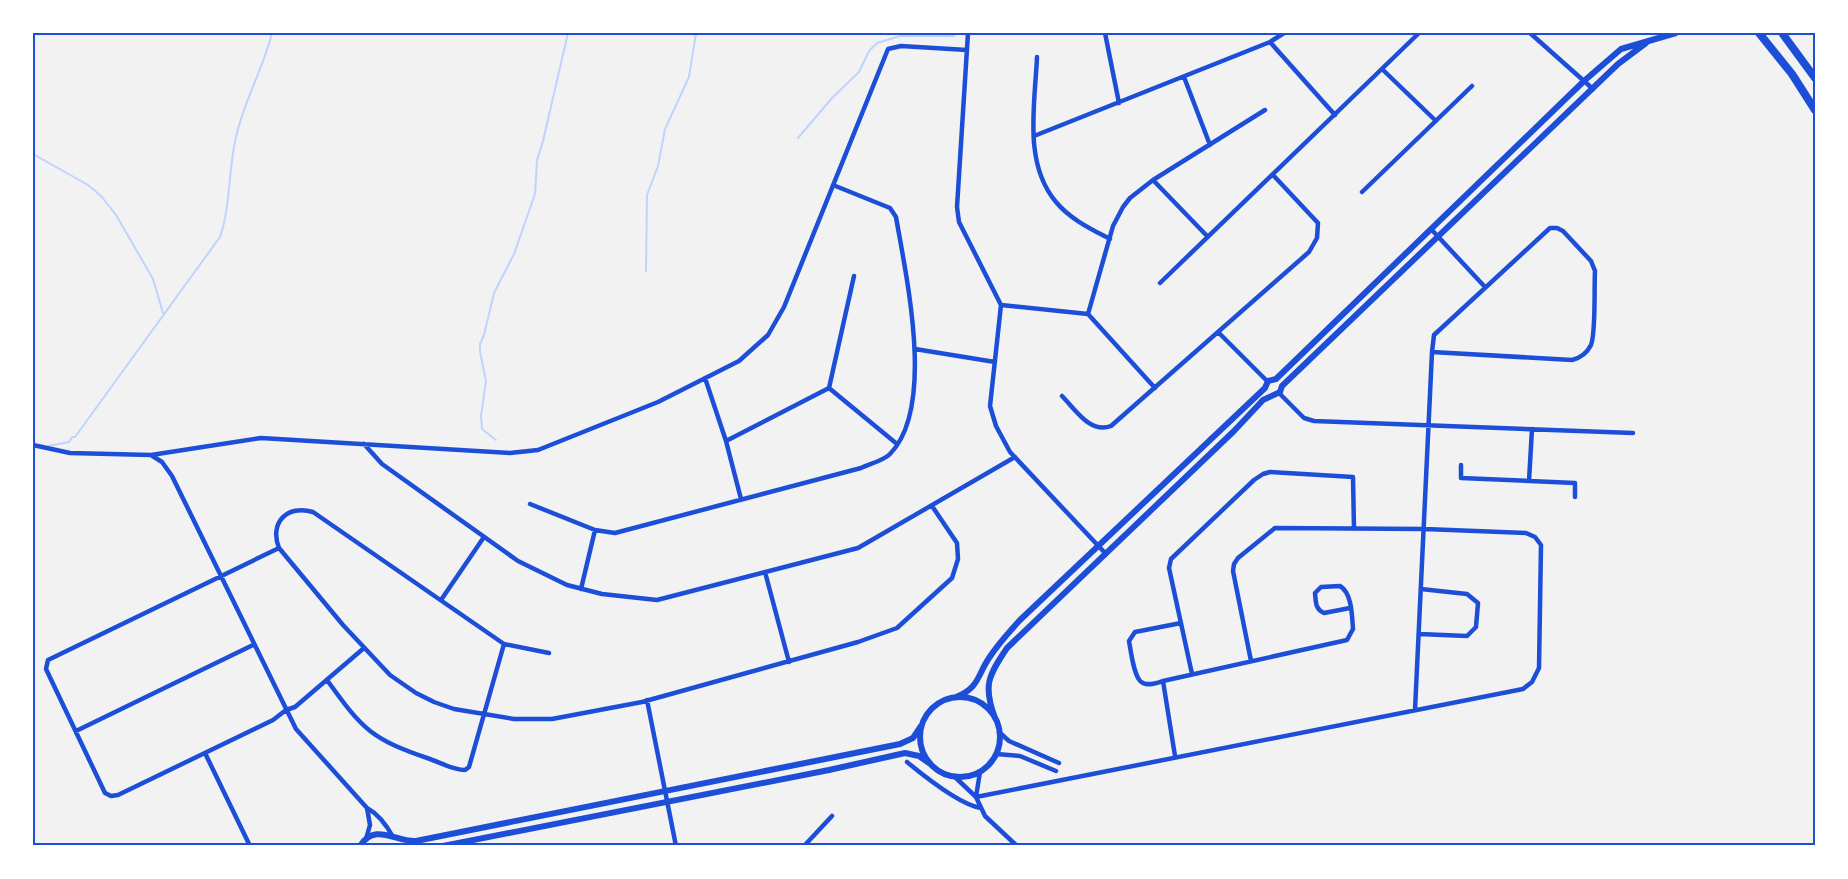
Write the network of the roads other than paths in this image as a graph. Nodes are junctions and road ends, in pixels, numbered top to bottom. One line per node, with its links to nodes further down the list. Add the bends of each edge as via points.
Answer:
1 (968, 33): 11 (street)
2 (1105, 33): 19 (street)
3 (1284, 33): 10 (street)
4 (1419, 33): 13 (street)
5 (1530, 33): 16 (street)
6 (1676, 33): 9 (main road)
7 (1758, 33): 21 (highway)
8 (1783, 35): 15 (highway)
9 (1652, 39): 16 (main road, via 1621,49); 18 (main road)
10 (1270, 42): 14 (street); 22 (street)
11 (967, 50): 28 (street, via 901,46 888,49); 37 (street, via 959,222)
12 (1037, 57): 24 (street)
13 (1382, 69): 22 (street); 23 (street)
14 (1184, 77): 19 (street); 25 (street)
15 (1815, 78)
16 (1584, 81): 18 (street); 30 (main road)
17 (1472, 86): 23 (street)
18 (1593, 89): 31 (main road)
19 (1119, 103): 24 (street)
20 (1265, 110): 25 (street)
21 (1815, 110)
22 (1335, 115): 26 (street)
23 (1436, 121): 29 (street)
24 (1034, 136): 33 (street, via 1037,164 1056,202 1078,222)
25 (1210, 145): 27 (street)
26 (1273, 175): 32 (street); 39 (street, via 1318,223 1317,238 1309,252)
27 (1154, 180): 32 (street); 33 (street, via 1123,207)
28 (833, 185): 40 (street, via 890,208 896,217); 43 (street, via 784,307 768,335 739,361)
29 (1362, 192)
30 (1431, 229): 31 (street); 44 (main road)
31 (1438, 236): 36 (street); 48 (main road)
32 (1208, 237): 35 (street)
33 (1110, 239): 38 (street)
34 (854, 276): 46 (street)
35 (1160, 282)
36 (1485, 286): 41 (street, via 1436,333); 41 (street, via 1547,230 1561,229 1594,266 1591,344 1584,354 1572,360)
37 (1001, 305): 38 (street); 42 (street)
38 (1088, 314): 47 (street)
39 (1218, 332): 45 (street); 47 (street)
40 (915, 349): 42 (street); 55 (street, via 910,416)
41 (1432, 352): 50 (street)
42 (995, 362): 58 (street, via 990,406 996,426)
43 (705, 378): 53 (street); 54 (street, via 658,402 538,450 510,453)
44 (1276, 379): 45 (main road); 48 (main road)
45 (1266, 385): 48 (main road, via 1268,393); 69 (main road)
46 (829, 388): 53 (street); 55 (street)
47 (1155, 388): 49 (street, via 1111,426 1103,428 1088,423)
48 (1278, 391): 50 (street, via 1304,418 1314,421); 71 (main road, via 1263,400)
49 (1062, 396)
50 (1429, 425): 51 (street); 66 (street)
51 (1532, 429): 52 (street); 60 (street)
52 (1633, 433)
53 (726, 441): 62 (street)
54 (364, 444): 57 (street, via 261,438); 68 (street, via 382,464)
55 (897, 444): 62 (street, via 889,455 861,468)
56 (33, 445): 57 (street, via 70,453)
57 (150, 455): 73 (street, via 162,462 172,476)
58 (1015, 457): 64 (street); 69 (street)
59 (1461, 465): 60 (street, via 1461,478)
60 (1529, 481): 61 (street, via 1575,483)
61 (1575, 497)
62 (741, 499): 67 (street, via 615,533)
63 (530, 504): 67 (street)
64 (932, 506): 72 (street, via 858,548); 85 (street, via 957,543 958,559 952,578 897,628)
65 (1353, 528): 66 (street); 78 (street, via 1353,477 1263,474 1171,559 1169,567); 84 (street, via 1275,528 1238,558 1233,571)
66 (1425, 529): 75 (street); 92 (street, via 1526,532 1537,539 1541,549 1539,669 1520,691)
67 (595, 530): 74 (street)
68 (484, 537): 74 (street, via 519,561); 76 (street)
69 (1099, 545): 71 (street); 89 (main road, via 1020,620 996,648 969,692)
70 (279, 548): 73 (street); 76 (street, via 275,533 283,516 296,510 313,512); 82 (street)
71 (1106, 554): 94 (main road, via 1007,648 996,664 989,680 988,699)
72 (765, 572): 74 (street, via 657,600); 85 (street)
73 (220, 576): 81 (street); 96 (street, via 50,658 46,669)
74 (581, 589)
75 (1421, 589): 79 (street); 79 (street, via 1467,594 1478,603 1476,627 1467,636)
76 (441, 600): 80 (street)
77 (1350, 608): 77 (street, via 1347,592 1341,586 1315,591 1316,606 1322,612); 84 (street, via 1353,629 1347,640)
78 (1181, 623): 86 (street); 88 (street, via 1135,632 1130,638 1138,680 1145,684)
79 (1419, 634): 92 (street)
80 (504, 644): 83 (street); 93 (street)
81 (254, 645): 91 (street); 96 (street)
82 (364, 648): 87 (street); 93 (street, via 390,675 425,698 454,710)
83 (549, 652)
84 (1251, 661): 86 (street)
85 (789, 662): 90 (street)
86 (1192, 674): 88 (street)
87 (327, 680): 91 (street); 93 (street, via 353,717 378,738 461,771 469,766)
88 (1163, 681): 100 (street)
89 (956, 698): 94 (main road, via 978,702); 95 (main road, via 934,706)
90 (648, 700): 93 (street, via 552,719); 107 (street)
91 (286, 710): 98 (street); 110 (street, via 296,729)
92 (1415, 710): 100 (street)
93 (485, 715)
94 (995, 718): 97 (main road)
95 (921, 726): 102 (main road, via 920,746); 107 (main road, via 913,738 900,744)
96 (75, 731): 98 (street, via 104,790 111,796)
97 (999, 732): 99 (main road); 103 (street, via 1009,741)
98 (205, 753): 115 (street)
99 (996, 754): 104 (street, via 1020,756); 105 (main road)
100 (1175, 756): 108 (street)
101 (907, 762): 111 (street, via 973,807)
102 (929, 763): 106 (main road, via 937,771); 109 (main road, via 905,753)
103 (1059, 763)
104 (1056, 771)
105 (980, 772): 106 (main road); 108 (street)
106 (956, 778): 108 (street)
107 (666, 791): 109 (street); 113 (main road, via 416,841)
108 (976, 797): 111 (street)
109 (668, 801): 118 (main road); 119 (street)
110 (367, 808): 113 (street); 114 (street, via 370,825)
111 (981, 808): 121 (street)
112 (832, 816): 120 (street)
113 (393, 837): 114 (main road, via 379,833); 117 (main road)
114 (366, 838): 116 (main road)
115 (250, 846)
116 (360, 846)
117 (400, 846)
118 (443, 846)
119 (676, 846)
120 (804, 846)
121 (1017, 846)

